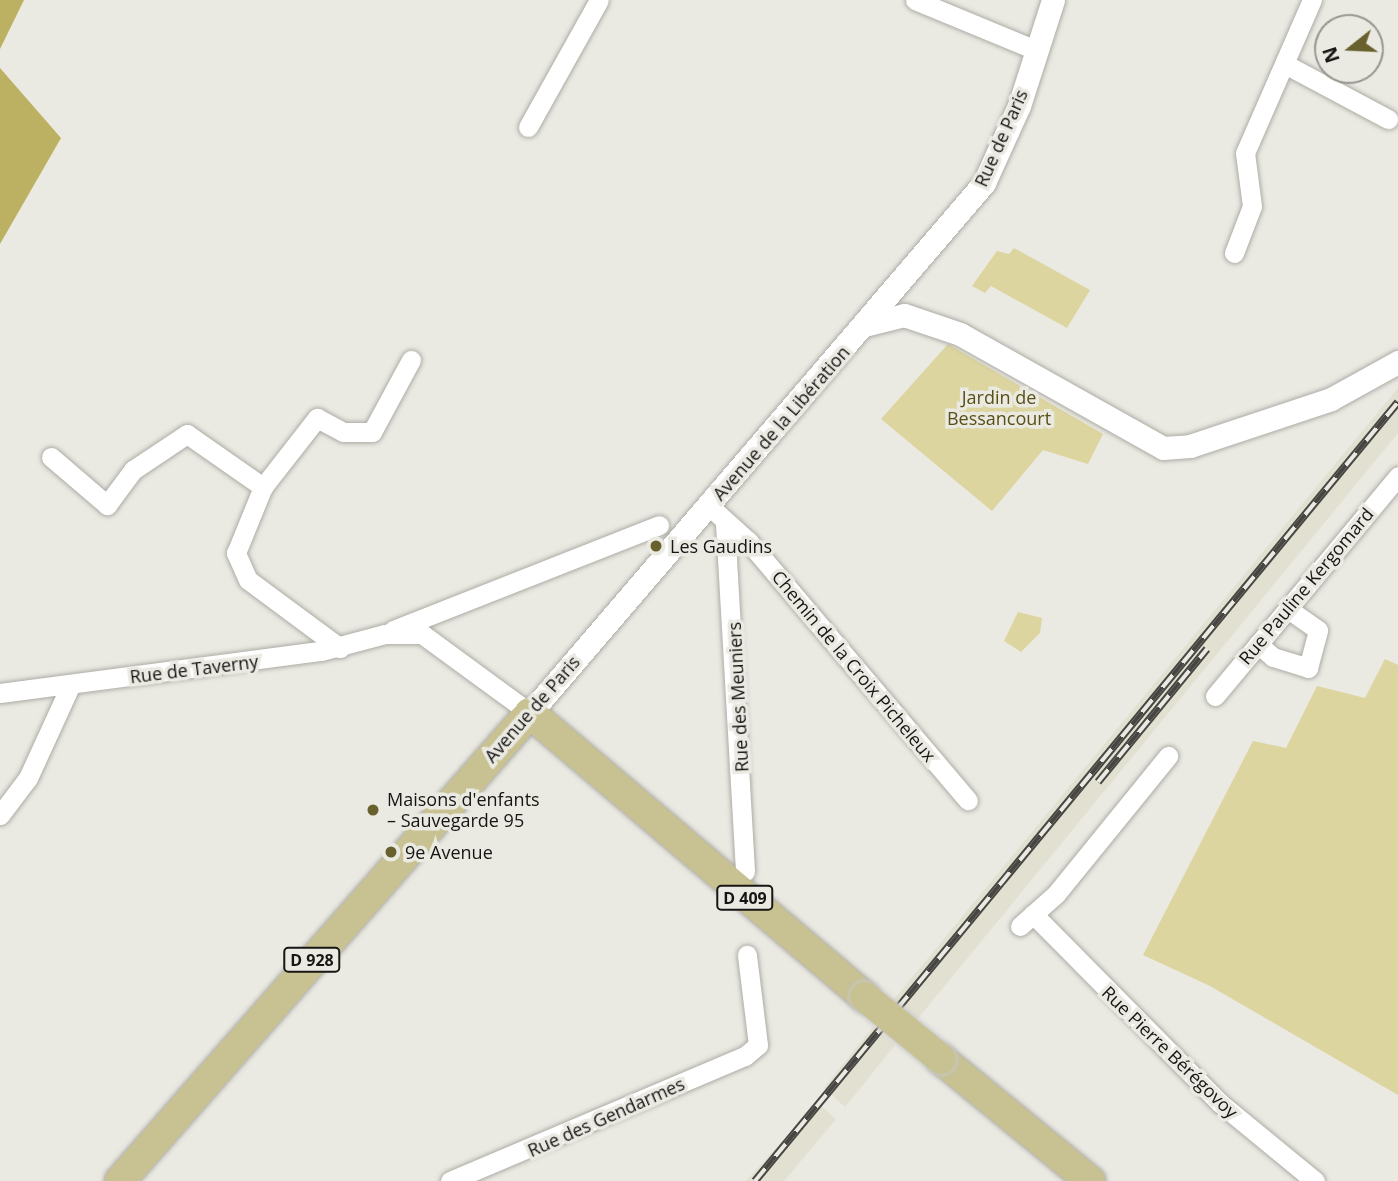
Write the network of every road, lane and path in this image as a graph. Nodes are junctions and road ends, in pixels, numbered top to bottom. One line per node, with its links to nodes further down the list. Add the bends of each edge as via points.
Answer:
1 (599, 0): 8 (street)
2 (915, 0): 5 (street)
3 (1053, 0): 5 (street, Rue de Paris / D 928)
4 (1312, 0): 6 (street)
5 (1038, 51): 10 (street, Rue de Paris / D 928, via 984,183)
6 (1285, 64): 7 (street); 9 (street, via 1245,152 1252,206)
7 (1388, 119)
8 (528, 127)
9 (1234, 253)
10 (909, 271): 11 (street, via 904,297); 12 (street, Rue de Paris / D 928)
11 (927, 321): 12 (street, via 904,315); 14 (street, via 1163,448 1189,446 1318,403)
12 (867, 324): 18 (street, Avenue de la Libération / D 928)
13 (411, 360): 17 (street, via 372,432 343,432 317,418)
14 (1398, 362)
15 (51, 457): 17 (street, via 107,505 133,470 187,434)
16 (1398, 476): 21 (street, Rue Pauline Kergomard)
17 (263, 487): 24 (street, via 236,553 239,569)
18 (701, 513): 19 (street, Chemin de la Croix Picheleux); 28 (street, Avenue de Paris / D 928)
19 (724, 524): 30 (street, Chemin de la Croix Picheleux, via 748,541); 32 (street, Rue des Meuniers)
20 (659, 525): 22 (street, Rue de Taverny)
21 (1288, 609): 23 (street, Rue Pauline Kergomard); 23 (street, via 1318,630 1308,668 1273,657)
22 (386, 634): 24 (street, Rue de Taverny); 28 (street, Rue de Taverny, via 422,634 437,642)
23 (1258, 644): 27 (street, Rue Pauline Kergomard)
24 (340, 648): 25 (street, Rue de Taverny)
25 (71, 684): 26 (street, Rue de Taverny); 31 (street, via 28,778)
26 (0, 693)
27 (1215, 696)
28 (530, 713): 34 (main road, Avenue de Paris / D 928); 36 (main road, D 409, bridge)
29 (1168, 756): 37 (street, Rue Pierre Bérégovoy, via 1027,920 1220,1103)
30 (968, 800)
31 (0, 815)
32 (745, 870)
33 (747, 955): 35 (street, Rue des Gendarmes, via 758,1045 507,1161)
34 (120, 1181)
35 (450, 1181)
36 (1090, 1181)
37 (1315, 1181)

